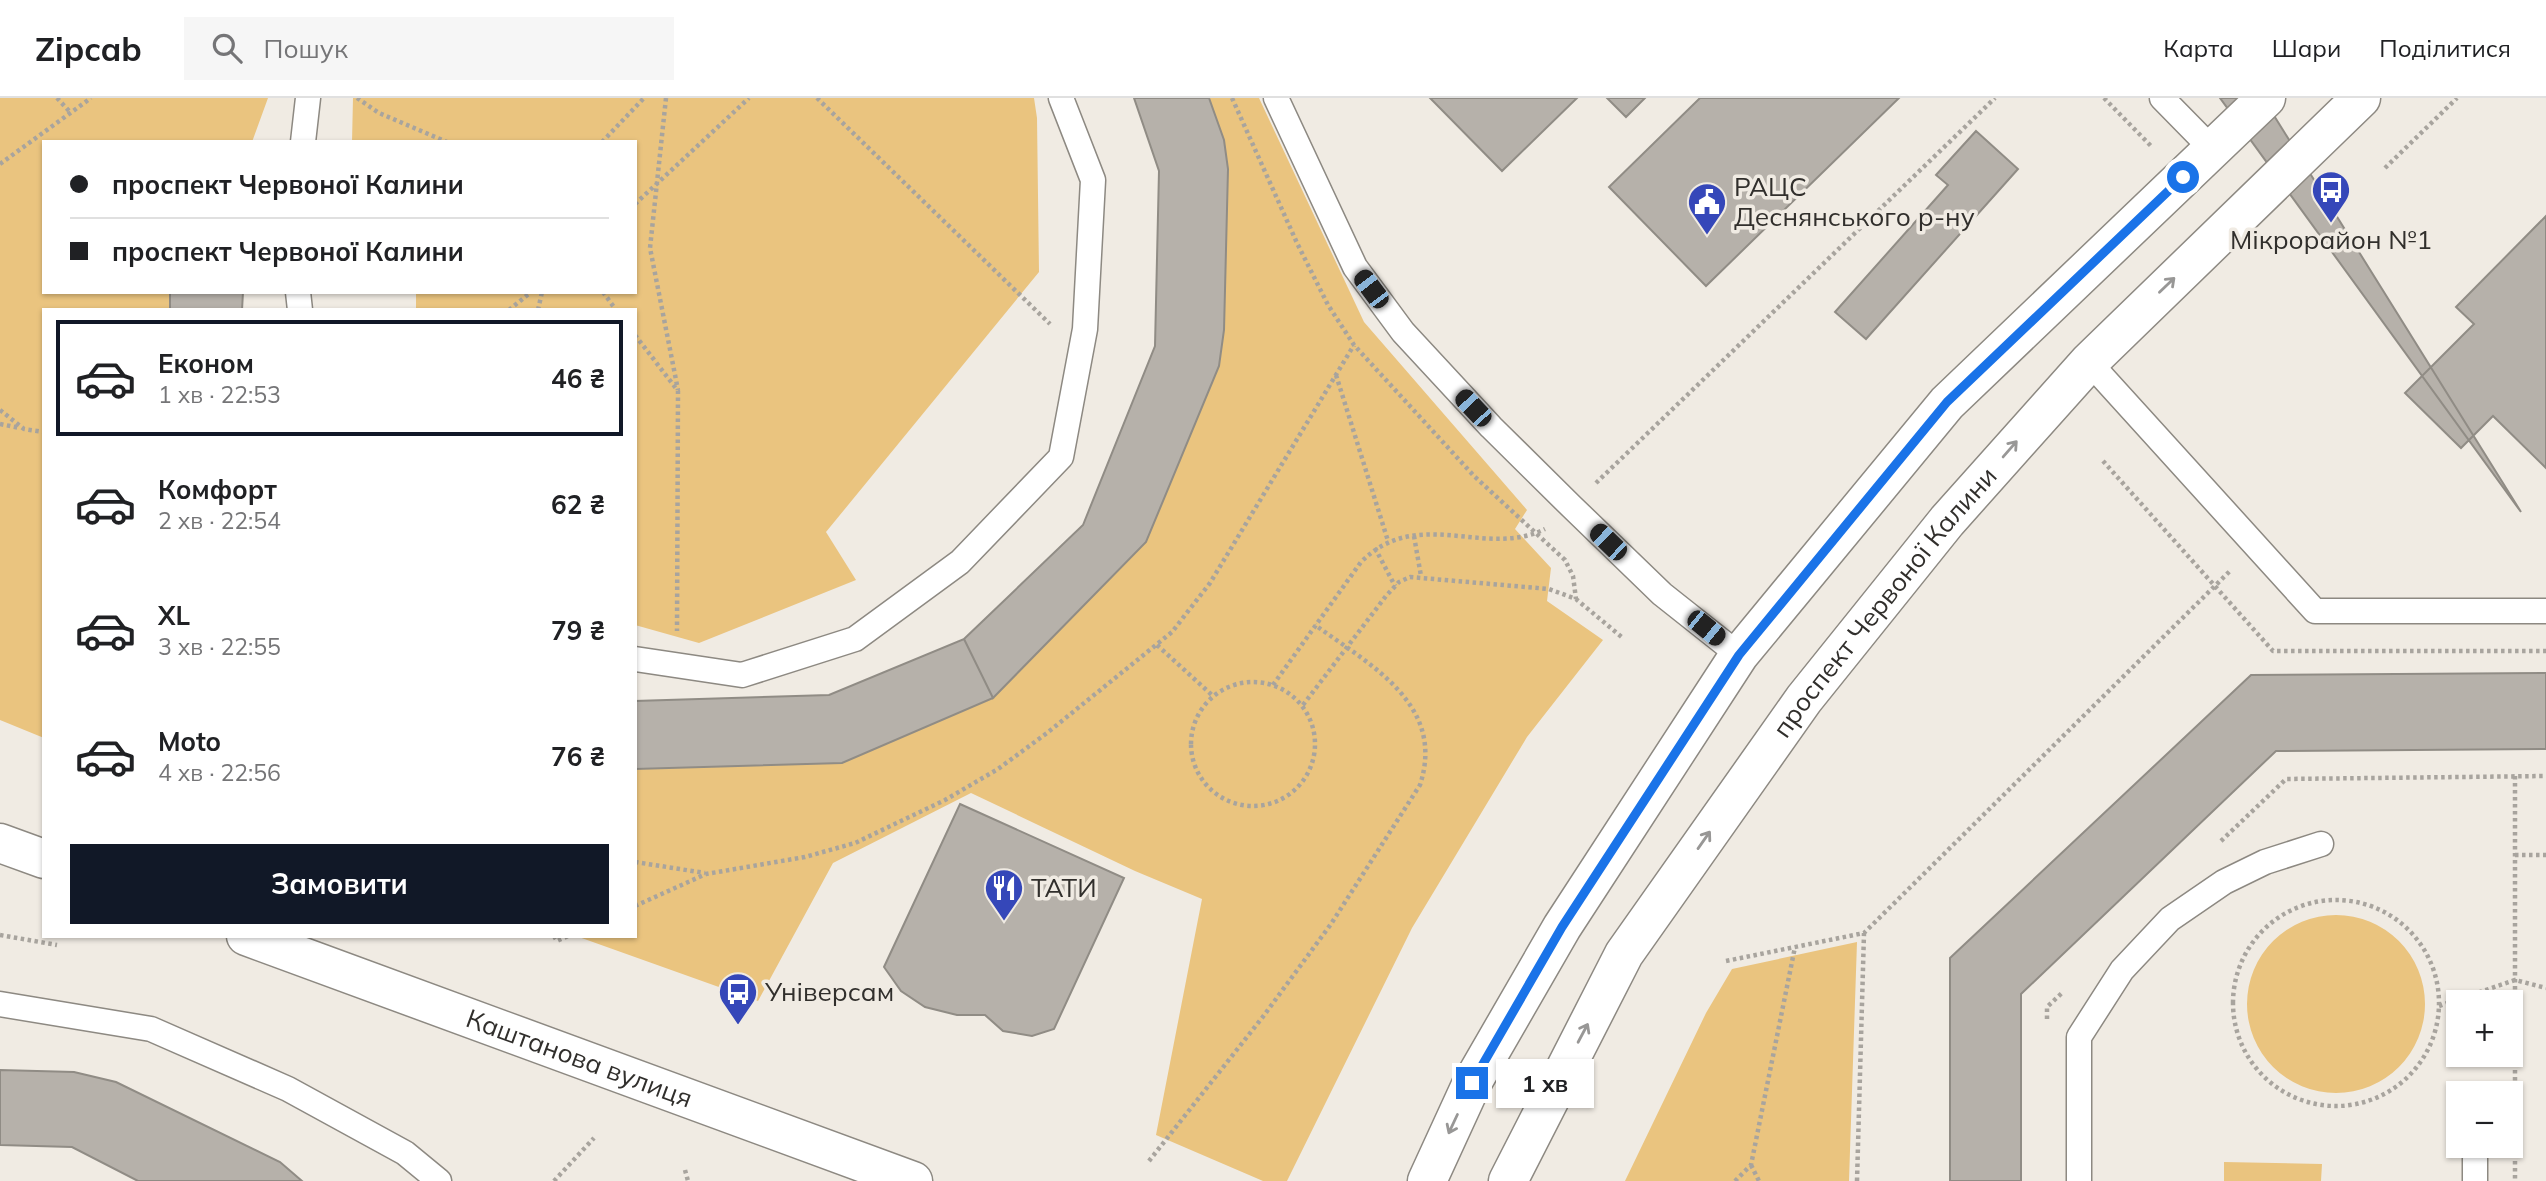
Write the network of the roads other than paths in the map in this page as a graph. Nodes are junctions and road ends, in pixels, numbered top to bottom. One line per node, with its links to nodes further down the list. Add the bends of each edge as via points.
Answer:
1 (308, 98): 7 (lane)
2 (1061, 98): 12 (lane, via 1093,180 1085,329 1061,457 960,562 855,639 742,675)
3 (1276, 98): 11 (lane, via 1354,267 1403,332 1491,427 1662,594)
4 (2162, 98): 8 (lane)
5 (2266, 98): 8 (main road)
6 (2361, 98): 9 (main road, проспект Червоної Калини, one-way to 6)
7 (303, 140)
8 (2212, 149): 11 (main road, via 1947,402)
9 (2089, 362): 10 (lane, via 2315,611); 22 (main road, проспект Червоної Калини, one-way to 9, via 1624,954 1796,710 1947,521)
10 (2546, 611)
11 (1739, 655): 21 (main road, one-way to 21, via 1562,927 1472,1083)
12 (637, 659)
13 (0, 843): 15 (main road)
14 (2321, 844): 23 (lane, via 2265,862 2224,882 2169,919 2122,970 2079,1037)
15 (42, 858)
16 (251, 938): 20 (main road, Каштанова вулиця)
17 (0, 1004): 19 (lane, via 151,1028 288,1089 405,1153)
18 (2475, 1158): 24 (lane)
19 (439, 1181)
20 (913, 1181)
21 (1427, 1181)
22 (1508, 1181)
23 (2079, 1181)
24 (2475, 1181)

